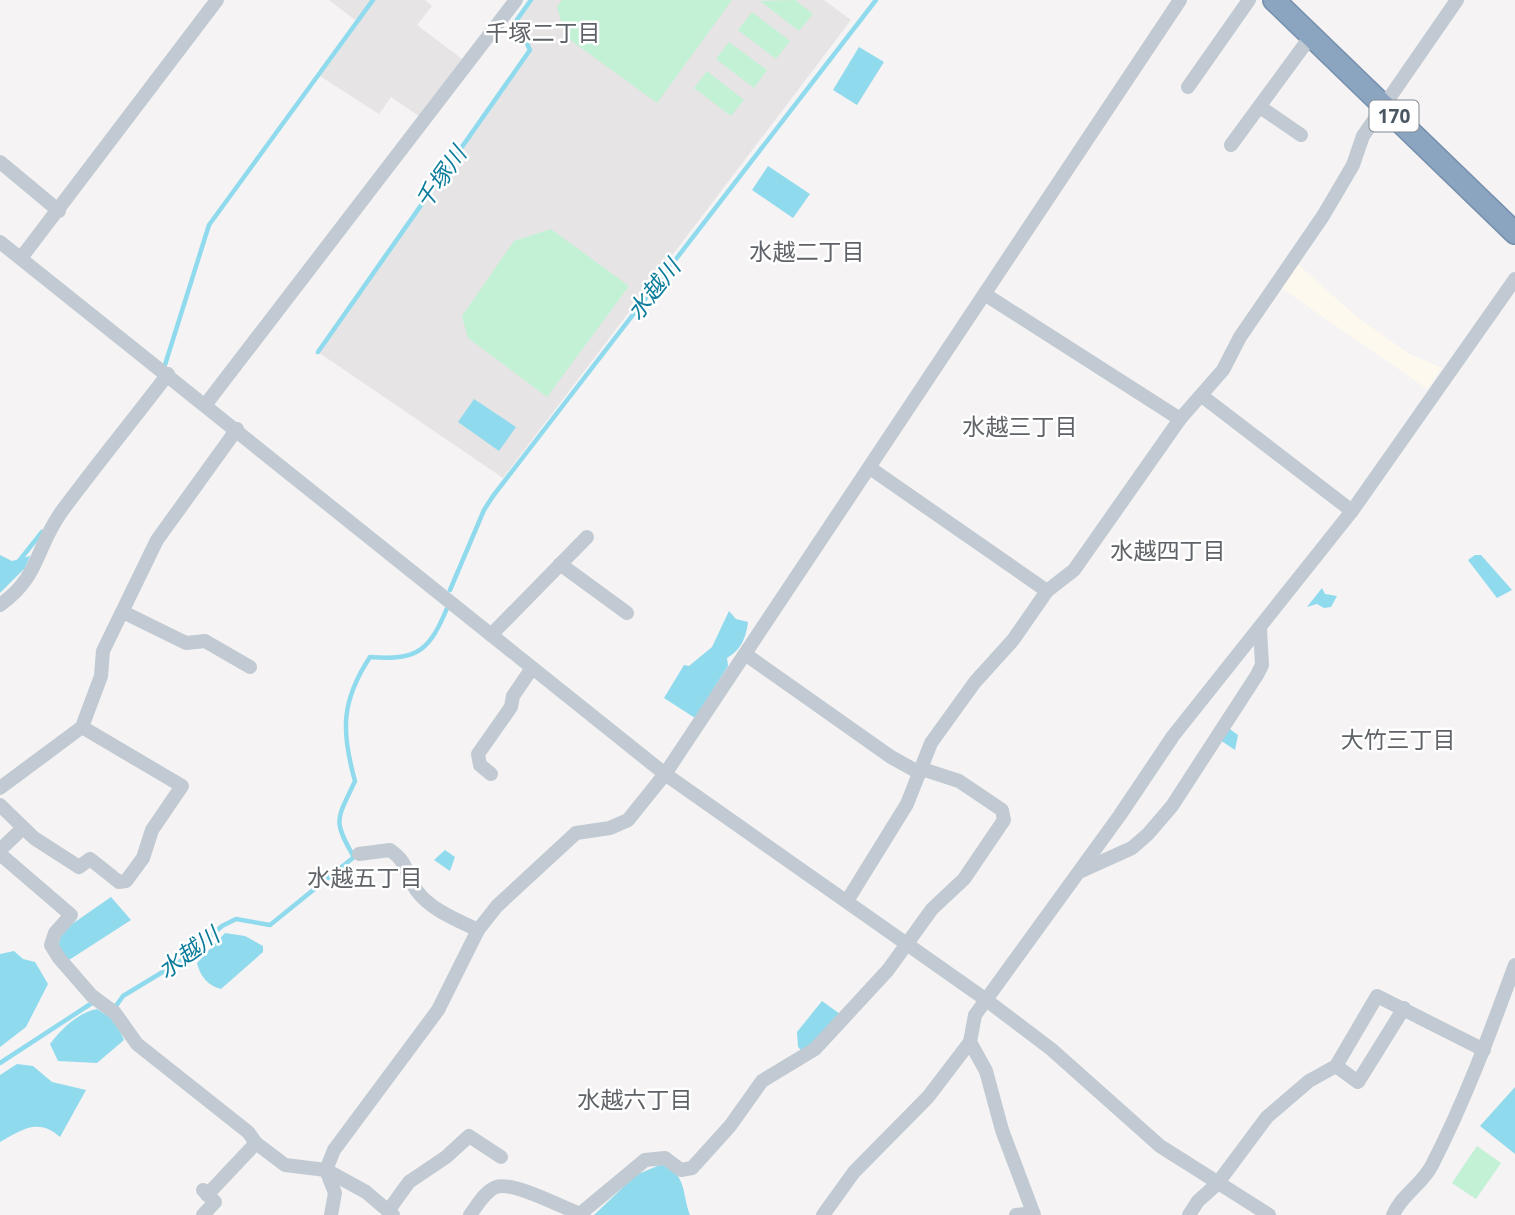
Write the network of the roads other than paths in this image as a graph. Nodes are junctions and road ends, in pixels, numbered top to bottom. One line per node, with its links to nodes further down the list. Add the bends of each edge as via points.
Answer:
1 (217, 0): 14 (street, via 117,127)
2 (516, 0): 22 (street)
3 (1180, 0): 19 (street)
4 (1250, 0): 8 (street)
5 (1274, 0): 7 (highway, 170)
6 (1457, 0): 9 (street)
7 (1311, 36): 9 (highway, 170); 10 (street)
8 (1188, 87)
9 (1382, 105): 15 (highway, 170); 21 (street, via 1323,216)
10 (1260, 107): 11 (street); 12 (street)
11 (1301, 135)
12 (1231, 145)
13 (0, 162): 14 (street)
14 (59, 211): 17 (street)
15 (1515, 233)
16 (0, 242): 17 (street)
17 (21, 258): 20 (street)
18 (1515, 279): 26 (street)
19 (986, 295): 23 (street); 25 (street)
20 (164, 371): 22 (street); 30 (street, via 60,514 40,547 33,572)
21 (1202, 396): 23 (street); 26 (street)
22 (206, 404): 24 (street)
23 (1180, 419): 29 (street, via 1074,570)
24 (237, 429): 31 (street, via 157,540); 34 (street)
25 (870, 468): 29 (street); 35 (street)
26 (1352, 511): 33 (street)
27 (587, 537): 28 (street)
28 (560, 564): 32 (street); 34 (street)
29 (1047, 591): 39 (street, via 931,743)
30 (0, 605)
31 (123, 612): 36 (street, via 186,643 205,641); 38 (street, via 103,651 100,676)
32 (627, 613)
33 (1260, 629): 47 (street, via 1173,736); 47 (street, via 1262,665 1172,806 1132,848)
34 (491, 635): 37 (street)
35 (745, 654): 39 (street, via 891,757); 41 (street)
36 (250, 667)
37 (532, 668): 40 (street, via 478,754 480,765); 41 (street)
38 (82, 727): 42 (street); 44 (street, via 182,786 152,830 143,858 126,881 120,882 90,859 79,867)
39 (921, 771): 48 (street, via 907,804); 50 (street, via 959,781 1002,810 1004,820 964,879 932,909)
40 (491, 774)
41 (665, 774): 48 (street); 49 (street, via 628,820 576,833 497,906)
42 (0, 788)
43 (0, 805): 44 (street)
44 (23, 828): 45 (street)
45 (0, 852): 57 (street, via 71,915 51,945 92,996 115,1013 137,1044)
46 (359, 854): 49 (street, via 390,850 403,859 422,898)
47 (1081, 871): 52 (street)
48 (847, 901): 50 (street)
49 (478, 930): 59 (street, via 438,1010 334,1150)
50 (907, 944): 52 (street); 65 (street, via 815,1049 762,1081 692,1168 681,1170 665,1158 645,1160 580,1214 498,1185)
51 (1515, 965): 55 (street)
52 (985, 999): 54 (street, via 975,1015); 60 (street, via 1051,1049 1160,1146)
53 (1404, 1009): 55 (street); 56 (street, via 1377,996); 56 (street, via 1358,1082)
54 (970, 1042): 62 (street, via 986,1071); 66 (street, via 928,1097 854,1172)
55 (1484, 1050): 70 (street, via 1427,1175 1396,1206)
56 (1336, 1066): 60 (street, via 1308,1081 1267,1117)
57 (256, 1143): 59 (street, via 285,1165); 63 (street, via 205,1192 215,1202)
58 (501, 1157): 61 (street, via 469,1136 409,1182)
59 (326, 1170): 61 (street, via 366,1192); 64 (street, via 335,1193)
60 (1217, 1184): 68 (street); 69 (street)
61 (391, 1213)
62 (1033, 1214): 67 (street)
63 (203, 1215)
64 (331, 1215)
65 (470, 1215)
66 (823, 1215)
67 (1016, 1215)
68 (1189, 1215)
69 (1269, 1215)
70 (1393, 1215)

